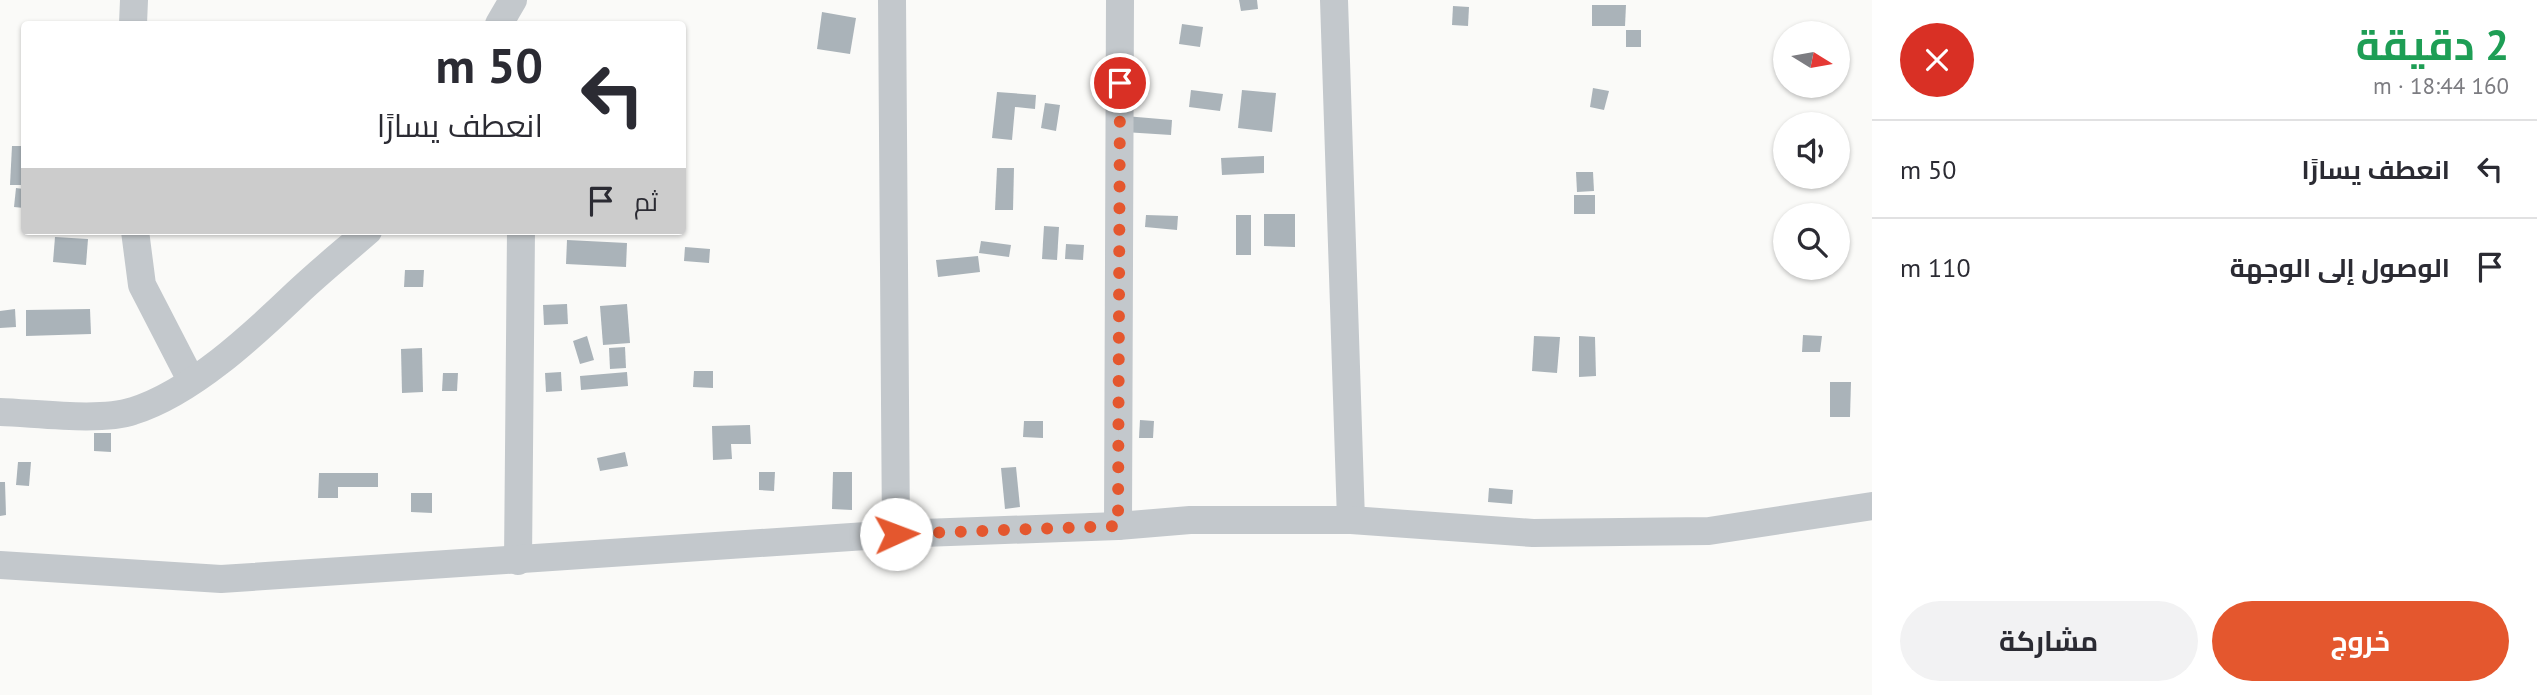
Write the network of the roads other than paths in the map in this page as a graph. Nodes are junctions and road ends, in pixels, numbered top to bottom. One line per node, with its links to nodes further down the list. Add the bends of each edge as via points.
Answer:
1 (134, 0): 7 (street)
2 (513, 0): 8 (street)
3 (523, 0): 9 (street)
4 (892, 0): 18 (street)
5 (1120, 0): 17 (street)
6 (1334, 0): 16 (street)
7 (133, 21)
8 (501, 21)
9 (522, 21)
10 (136, 235): 13 (street, via 142,285)
11 (363, 235): 13 (street, via 260,330)
12 (521, 235): 19 (street)
13 (191, 380): 14 (street, via 133,411 110,416)
14 (0, 412)
15 (1872, 506): 16 (street, via 1709,531 1533,533)
16 (1351, 520): 17 (street, via 1190,520)
17 (1118, 526): 18 (street)
18 (896, 534): 19 (street)
19 (518, 561): 20 (street, via 221,579)
20 (0, 565)

